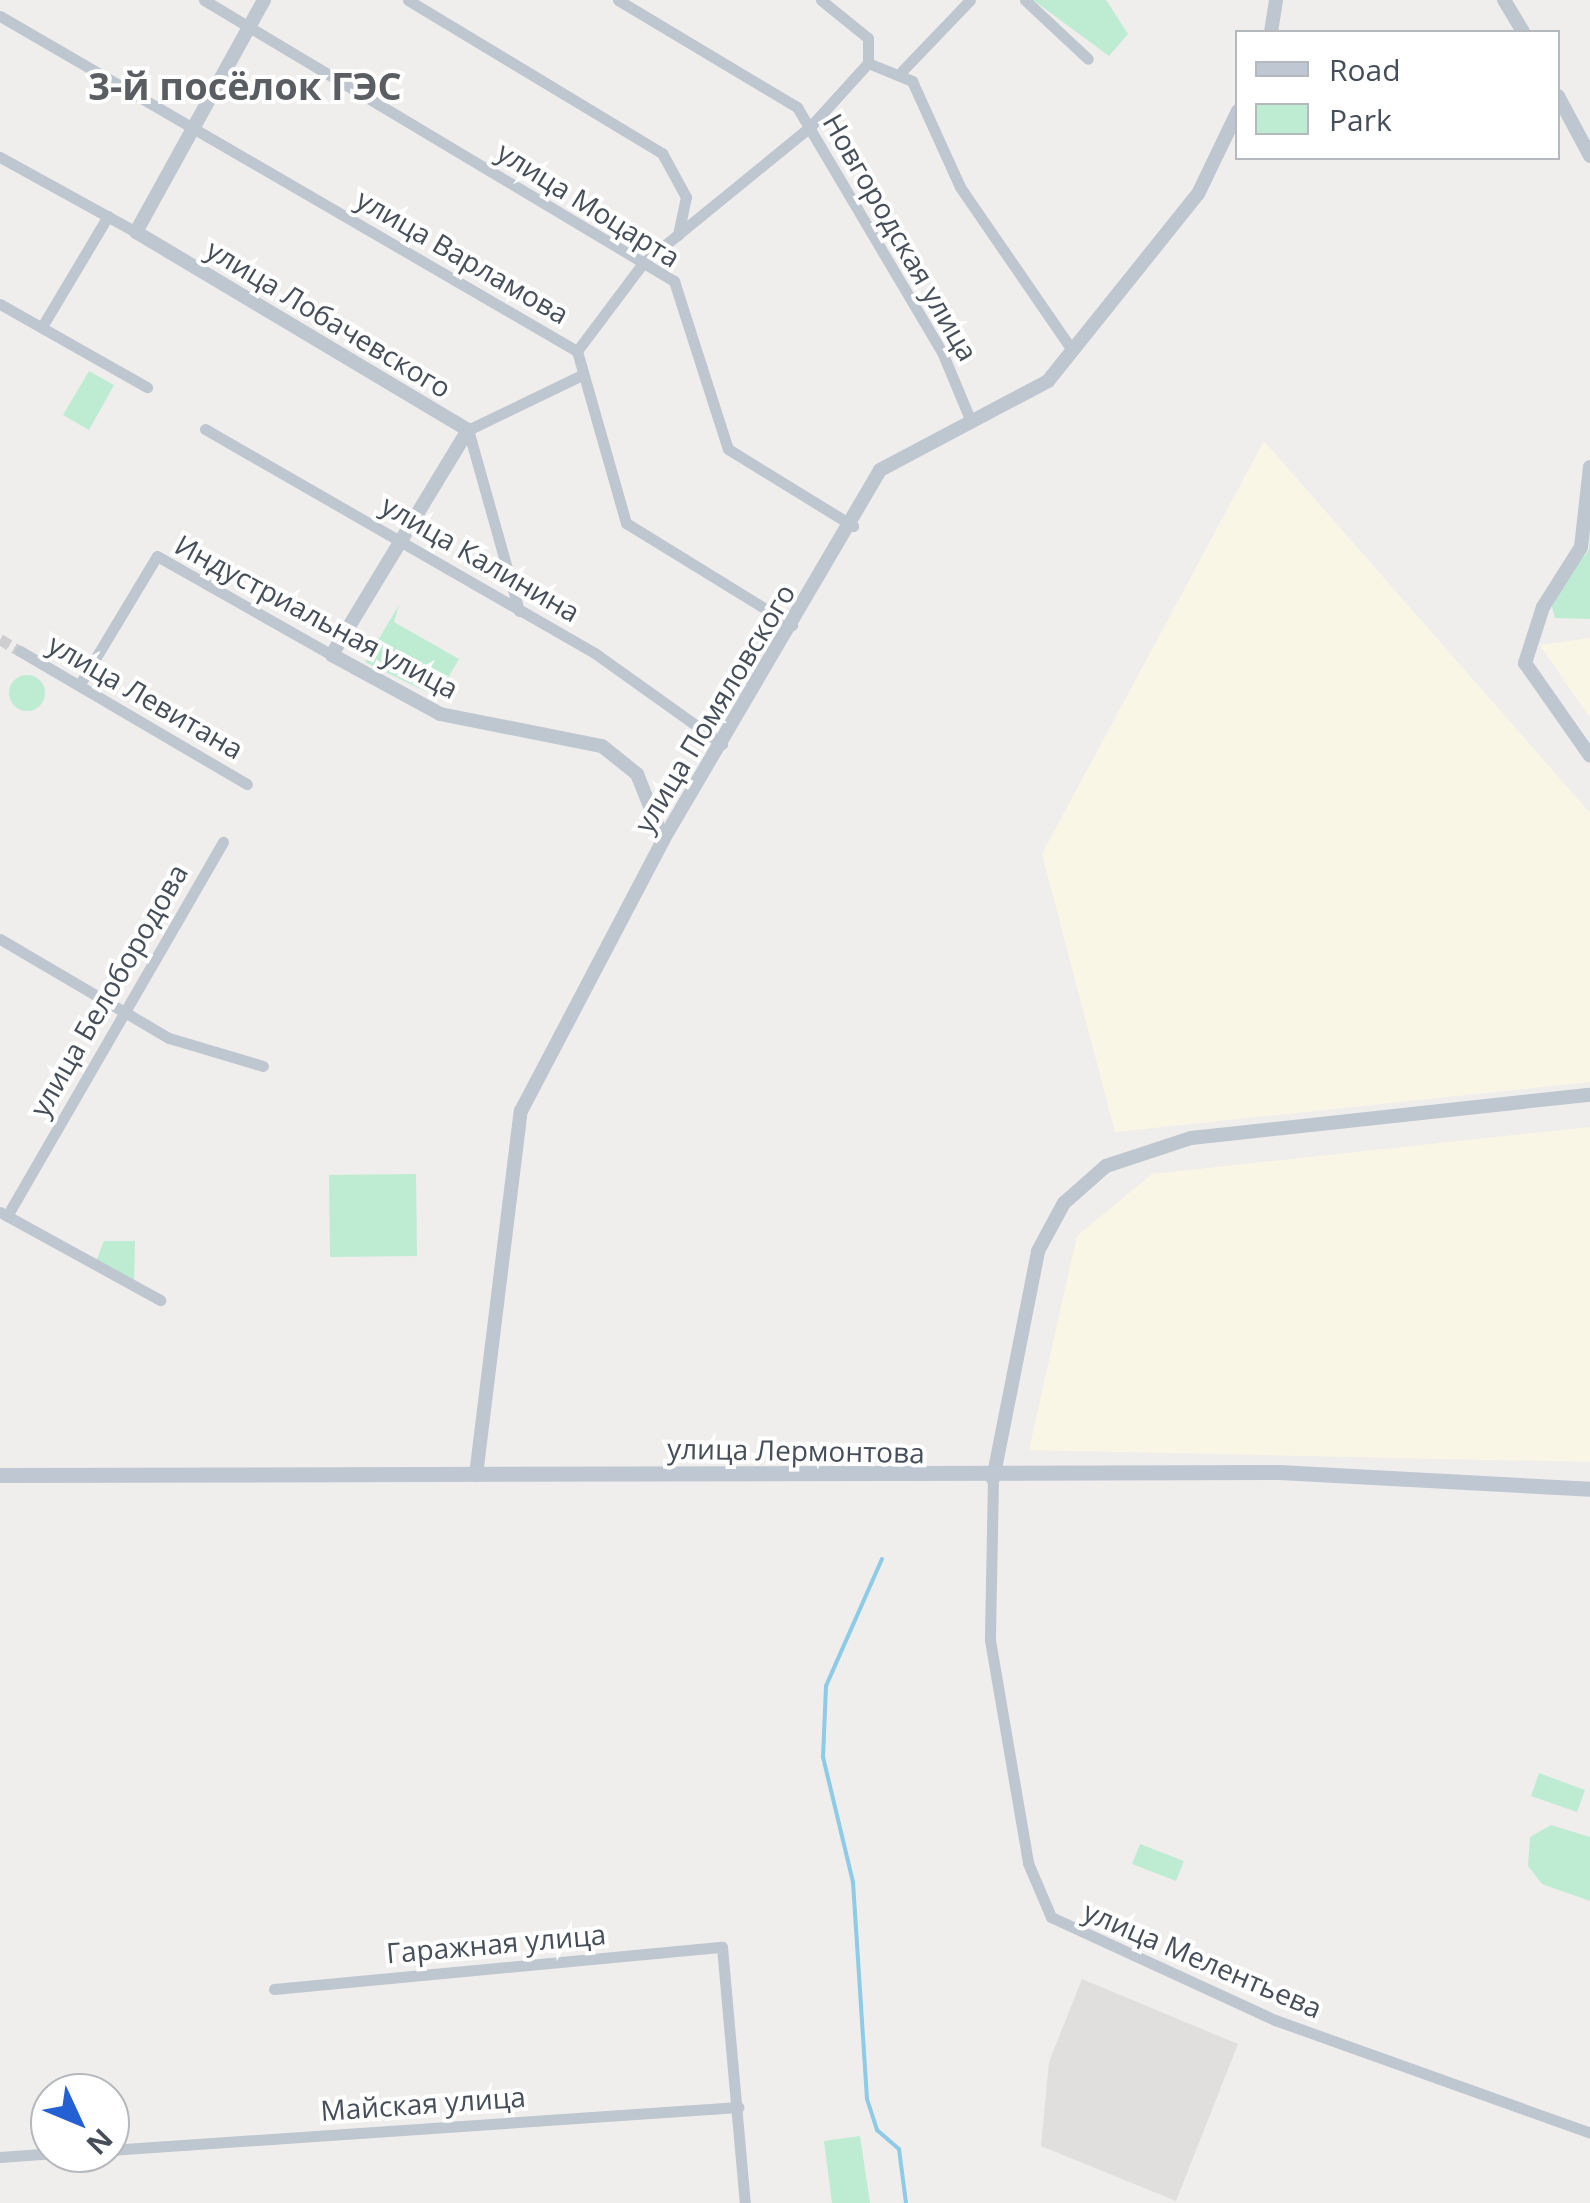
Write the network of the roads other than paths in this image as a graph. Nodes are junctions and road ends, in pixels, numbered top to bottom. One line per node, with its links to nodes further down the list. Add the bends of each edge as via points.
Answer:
1 (204, 0): 11 (street, улица Моцарта)
2 (264, 0): 11 (street)
3 (408, 0): 25 (street, via 662,153 686,197)
4 (618, 0): 19 (street, Новгородская улица, via 778,92)
5 (821, 0): 15 (street, via 868,38)
6 (970, 0): 16 (street)
7 (1024, 0): 14 (street)
8 (1276, 0): 12 (street)
9 (1504, 0): 13 (street)
10 (0, 16): 20 (street, улица Варламова)
11 (250, 28): 20 (street); 26 (street, улица Моцарта)
12 (1270, 30)
13 (1522, 30)
14 (1088, 59)
15 (868, 63): 16 (street); 19 (street)
16 (902, 71): 29 (street, via 960,187)
17 (1560, 100): 21 (street)
18 (1235, 116): 29 (street, улица Помяловского, via 1198,194)
19 (810, 127): 25 (street); 33 (street, Новгородская улица, via 942,352)
20 (193, 129): 24 (street); 30 (street, улица Варламова)
21 (1590, 156)
22 (0, 157): 23 (street, улица Лобачевского)
23 (108, 216): 24 (street, улица Лобачевского); 28 (street)
24 (136, 232): 35 (street, улица Лобачевского)
25 (678, 235): 26 (street)
26 (643, 263): 30 (street); 37 (street, улица Моцарта, via 674,281 728,449)
27 (0, 304): 28 (street)
28 (43, 325): 32 (street)
29 (1072, 350): 33 (street, улица Помяловского, via 1048,381)
30 (577, 351): 31 (street, улица Варламова)
31 (582, 375): 35 (street); 40 (street, улица Варламова, via 626,523)
32 (147, 387)
33 (970, 419): 37 (street, улица Помяловского, via 884,465)
34 (206, 429): 38 (street, улица Калинина)
35 (468, 430): 38 (street); 39 (street, улица Лобачевского)
36 (1590, 467): 45 (street, via 1582,547 1543,608 1525,664)
37 (853, 526): 40 (street, улица Помяловского)
38 (402, 541): 39 (street, улица Калинина); 42 (street)
39 (519, 611): 44 (street, улица Калинина)
40 (792, 625): 44 (street, улица Помяловского)
41 (20, 651): 43 (street, улица Левитана)
42 (332, 655): 43 (street, Индустриальная улица, via 157,556); 47 (street, Индустриальная улица, via 440,714 602,746 637,774)
43 (80, 684): 46 (street, улица Левитана)
44 (722, 744): 47 (street, улица Помяловского)
45 (1590, 756)
46 (247, 784)
47 (664, 840): 56 (street, улица Помяловского, via 521,1111)
48 (223, 842): 50 (street, улица Белобородова)
49 (0, 939): 50 (street)
50 (124, 1012): 51 (street, via 168,1038); 53 (street, улица Белобородова)
51 (263, 1066)
52 (1590, 1096): 57 (street, via 1191,1138 1106,1166 1064,1203 1038,1250)
53 (4, 1214): 54 (street)
54 (160, 1300)
55 (0, 1475): 56 (main road, улица Лермонтова)
56 (476, 1475): 57 (main road, улица Лермонтова)
57 (993, 1479): 58 (main road, улица Лермонтова, via 1279,1472); 61 (street, улица Мелентьева, via 990,1640 1028,1863 1051,1917 1275,2020)
58 (1590, 1489)
59 (274, 1989): 60 (street, Гаражная улица, via 722,1947)
60 (739, 2107): 62 (street, Майская улица); 65 (street)
61 (1590, 2133)
62 (130, 2149)
63 (30, 2154): 64 (street)
64 (0, 2156)
65 (744, 2203)

